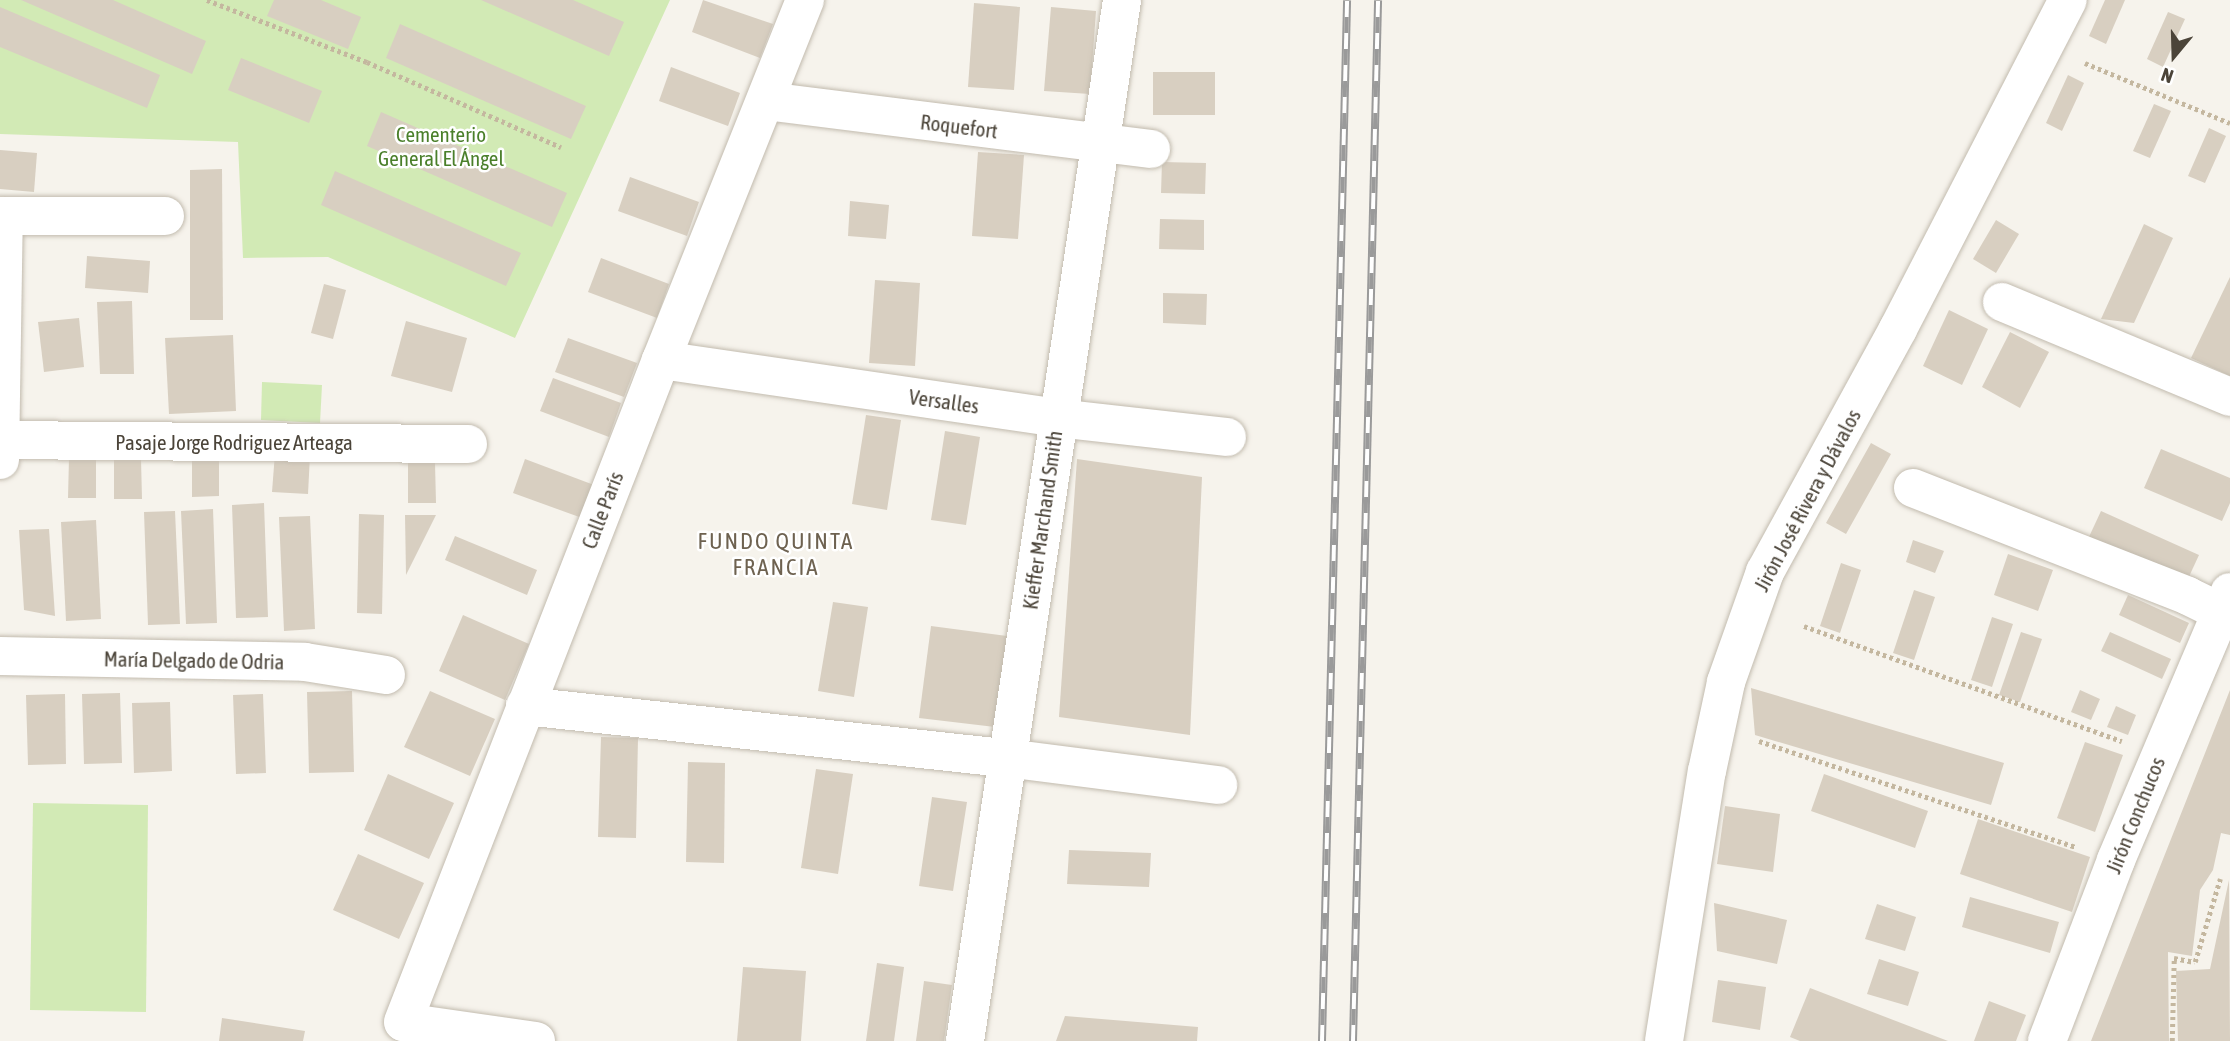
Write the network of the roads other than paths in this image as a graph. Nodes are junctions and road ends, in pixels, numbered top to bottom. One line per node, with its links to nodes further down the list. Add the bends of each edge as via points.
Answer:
1 (805, 0): 4 (street, Calle París)
2 (1122, 0): 5 (street, Kieffer Marchand Smith)
3 (2068, 0): 26 (street, Jirón José Rivera y Dávalos, via 1898,330 1765,572 1726,682 1707,771)
4 (766, 101): 5 (street, Roquefort); 10 (street, Calle París)
5 (1099, 145): 6 (street, Roquefort); 12 (street, Kieffer Marchand Smith)
6 (1151, 149)
7 (2, 216): 8 (street); 14 (street)
8 (165, 216)
9 (2002, 302): 11 (street)
10 (661, 360): 12 (street, Versalles); 21 (street, Calle París)
11 (2230, 397)
12 (1057, 418): 13 (street, Versalles); 22 (street, Kieffer Marchand Smith)
13 (1227, 436)
14 (0, 440): 15 (street, Pasaje Jorge Rodriguez Arteaga); 16 (street)
15 (468, 444)
16 (0, 460)
17 (1913, 488): 18 (street, via 2188,596)
18 (2225, 602): 27 (street, Jirón Conchucos, via 2116,860)
19 (0, 656): 20 (street, María Delgado de Odria, via 305,662)
20 (386, 675)
21 (525, 706): 22 (street); 24 (street, Calle París, via 403,1022)
22 (1007, 758): 23 (street); 25 (street, Kieffer Marchand Smith)
23 (1218, 785)
24 (536, 1041)
25 (965, 1041)
26 (1664, 1041)
27 (2047, 1041)

